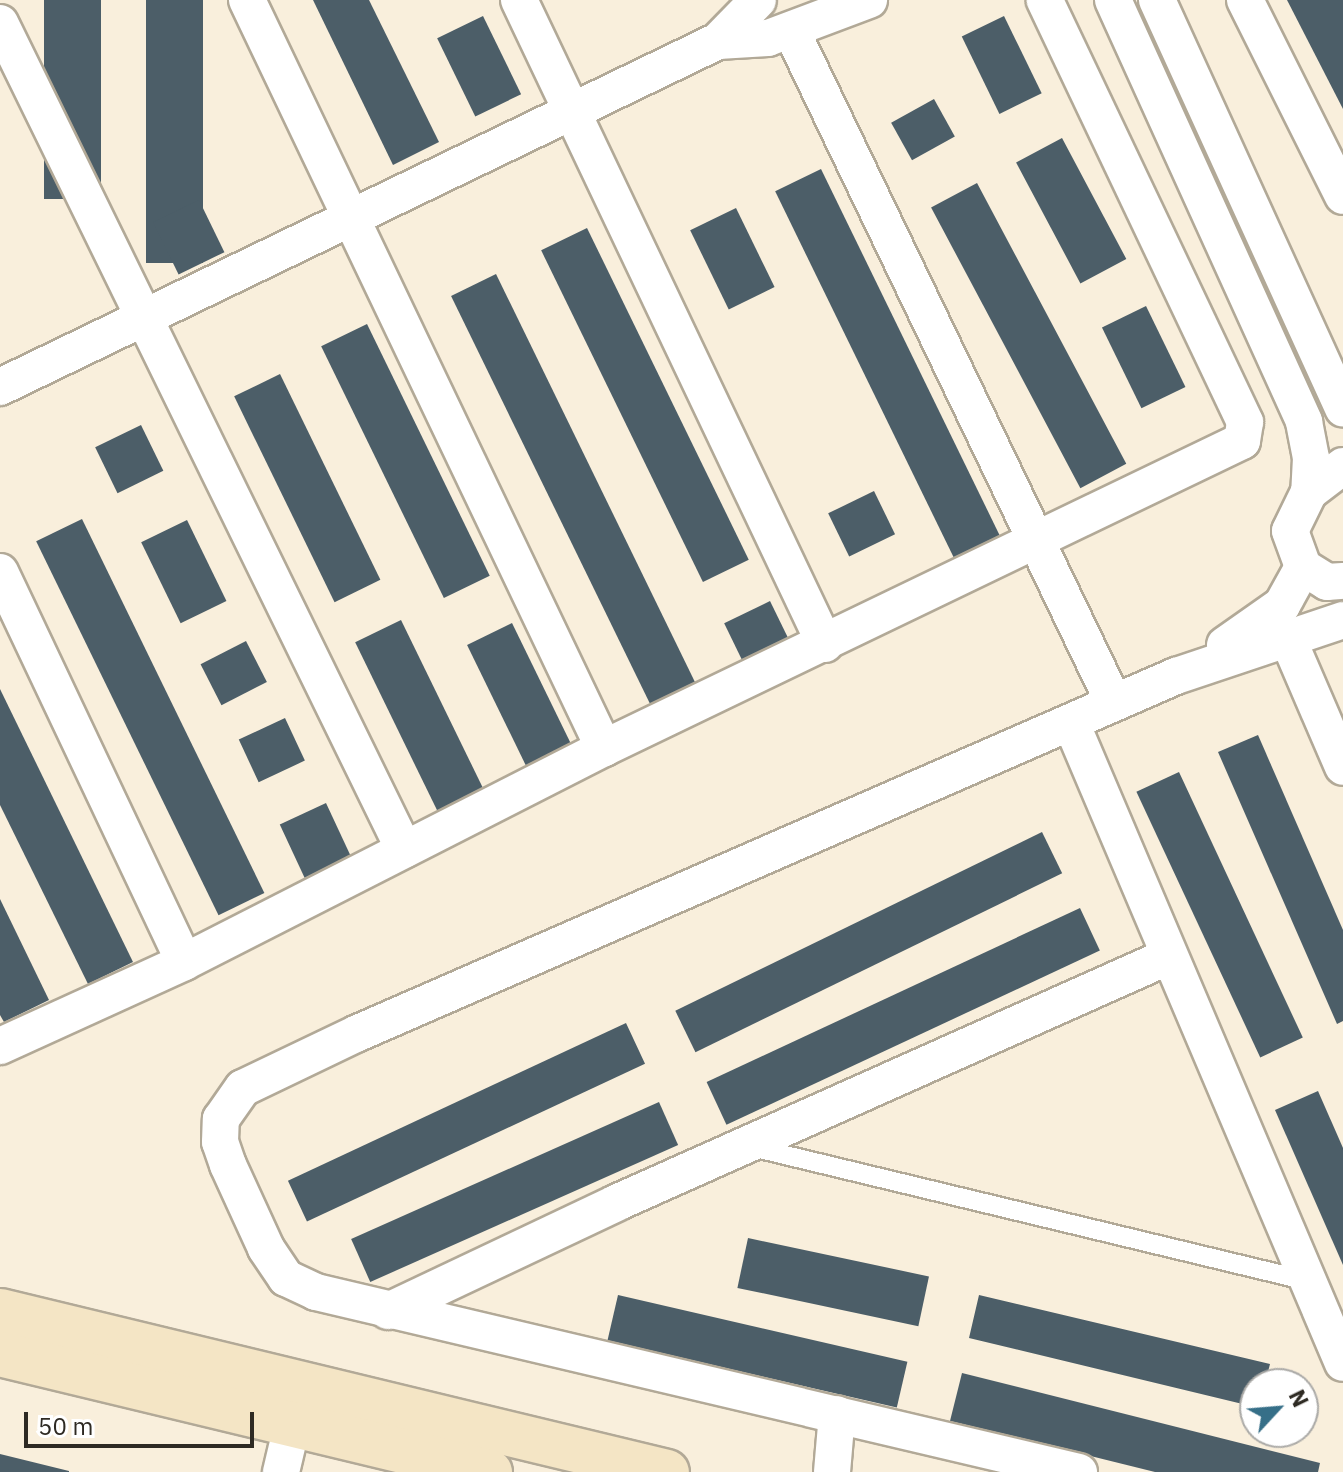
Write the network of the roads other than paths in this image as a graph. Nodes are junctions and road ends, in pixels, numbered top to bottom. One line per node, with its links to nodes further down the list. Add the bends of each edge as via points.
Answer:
1 (247, 0): 14 (street)
2 (519, 0): 12 (street)
3 (758, 0): 11 (street)
4 (869, 0): 10 (street)
5 (1045, 0): 20 (street, via 1245,433 1232,449)
6 (1113, 0): 19 (street, via 1304,422 1311,458)
7 (1157, 0): 17 (street)
8 (1245, 0): 13 (street)
9 (0, 23): 15 (street)
10 (791, 30): 11 (street); 20 (street)
11 (718, 41): 12 (street)
12 (571, 113): 14 (street); 25 (street)
13 (1343, 196)
14 (350, 220): 15 (street); 29 (street)
15 (144, 322): 16 (street); 31 (street)
16 (0, 387)
17 (1343, 409)
18 (1343, 466): 19 (street)
19 (1309, 492): 22 (street, via 1290,531)
20 (1037, 540): 25 (street); 27 (street)
21 (0, 572): 33 (street)
22 (1324, 577): 23 (street); 26 (street)
23 (1343, 619): 24 (street)
24 (1288, 639): 26 (street); 30 (street)
25 (825, 644): 29 (street)
26 (1176, 676): 27 (street)
27 (1114, 703): 28 (street)
28 (1072, 725): 32 (street); 38 (street, via 358,1033 232,1097 221,1119 220,1142 277,1268 316,1292)
29 (604, 748): 31 (street)
30 (1343, 767)
31 (404, 849): 33 (street)
32 (1167, 957): 35 (street); 36 (street)
33 (184, 962): 34 (street)
34 (0, 1046)
35 (745, 1146): 36 (lane); 38 (street)
36 (1308, 1281): 40 (street)
37 (0, 1311): 41 (main road)
38 (388, 1311): 42 (street)
39 (0, 1354): 43 (main road)
40 (1343, 1363)
41 (301, 1383): 43 (street); 46 (main road)
42 (837, 1414): 47 (street); 48 (street)
43 (295, 1425): 44 (street); 45 (main road)
44 (281, 1472)
45 (490, 1472)
46 (667, 1472)
47 (832, 1472)
48 (1079, 1472)

